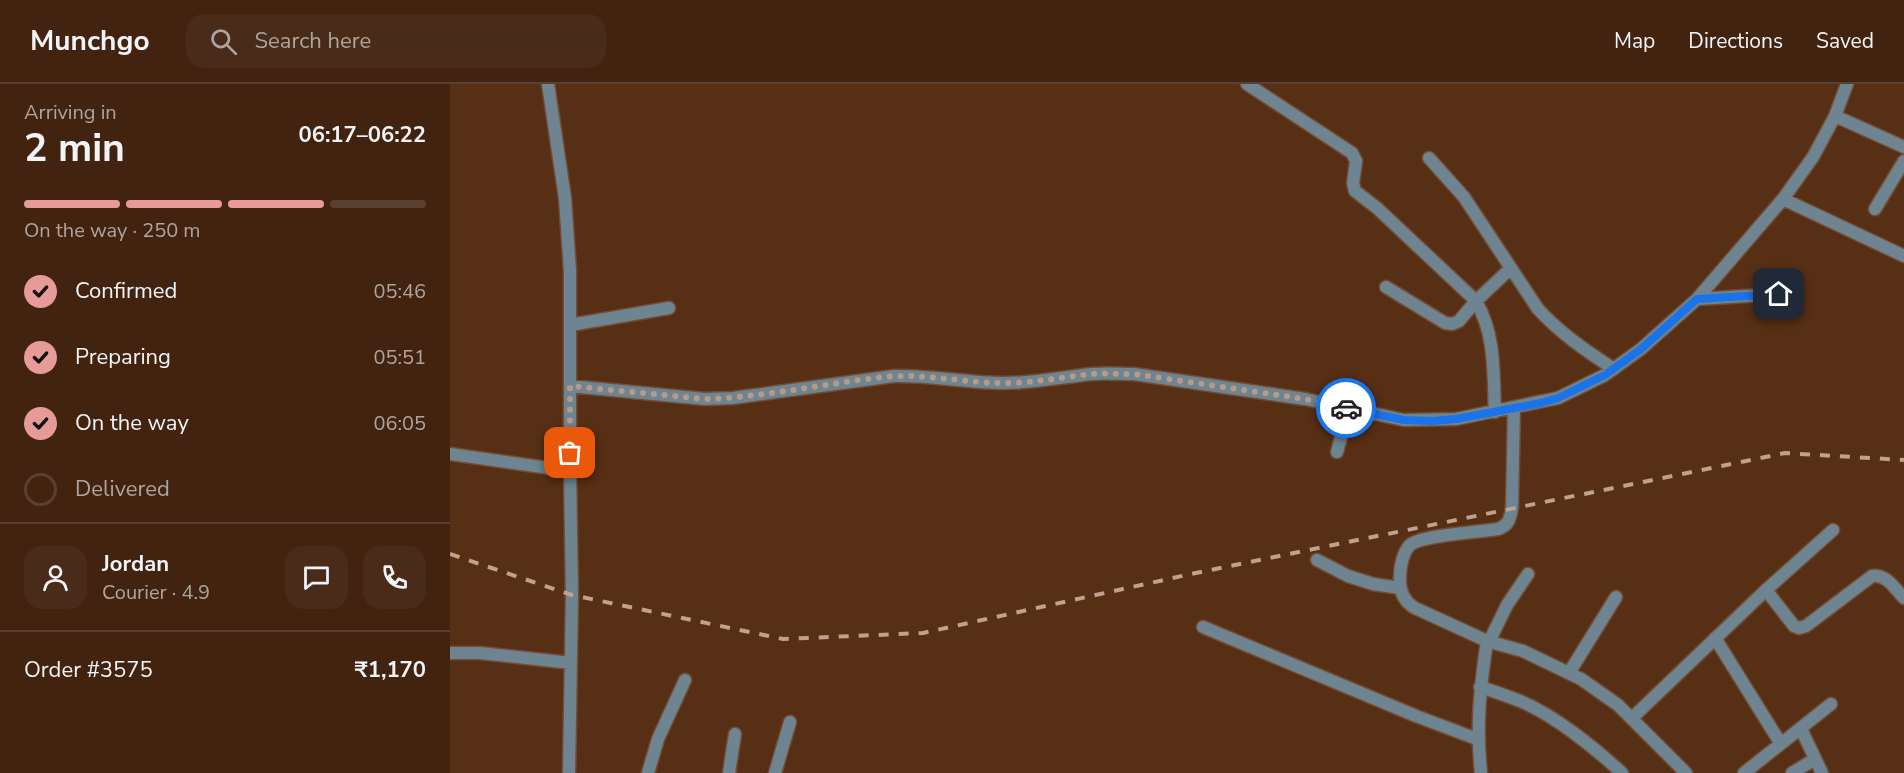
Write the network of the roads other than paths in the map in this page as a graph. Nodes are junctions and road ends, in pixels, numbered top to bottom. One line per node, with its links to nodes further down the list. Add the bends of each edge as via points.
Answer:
1 (547, 84): 17 (street, via 565,198)
2 (1247, 84): 15 (street, via 1352,153 1356,161 1355,191 1386,215)
3 (1847, 84): 4 (street)
4 (1835, 116): 5 (street); 8 (street, via 1814,157)
5 (1904, 147)
6 (1429, 158): 11 (street, via 1464,197)
7 (1904, 160): 9 (street)
8 (1783, 199): 10 (street); 14 (street)
9 (1875, 209)
10 (1904, 256)
11 (1511, 268): 15 (street); 18 (street, via 1548,320)
12 (1386, 287): 15 (street, via 1449,324 1459,321)
13 (1779, 294): 14 (street)
14 (1697, 299): 18 (street)
15 (1476, 301): 22 (street, via 1491,341)
16 (669, 308): 17 (street)
17 (570, 325): 19 (street)
18 (1614, 369): 21 (street, via 1558,398)
19 (570, 386): 20 (street, via 705,399 894,376 1003,383 1134,374); 25 (street)
20 (1349, 408): 22 (street, via 1418,421); 23 (street)
21 (1514, 408): 22 (street); 29 (street, via 1510,520 1498,529 1413,543 1406,551)
22 (1495, 412)
23 (1337, 452)
24 (450, 454): 25 (street)
25 (570, 471): 37 (street)
26 (1833, 530): 30 (street)
27 (1317, 560): 29 (street, via 1348,576)
28 (1528, 574): 35 (street)
29 (1400, 588): 35 (street, via 1410,605)
30 (1766, 590): 32 (street, via 1799,628 1872,576 1886,579); 34 (street)
31 (1616, 597): 38 (street)
32 (1904, 598)
33 (1203, 627): 46 (street)
34 (1715, 639): 42 (street); 47 (street)
35 (1488, 641): 38 (street, via 1523,651); 40 (street)
36 (450, 653): 37 (street)
37 (570, 663): 49 (street)
38 (1569, 673): 42 (street)
39 (685, 680): 50 (street)
40 (1480, 687): 46 (street); 54 (street, via 1549,717)
41 (1831, 704): 44 (street)
42 (1632, 718): 55 (street)
43 (790, 722): 52 (street)
44 (1801, 729): 47 (street); 48 (street)
45 (735, 734): 51 (street)
46 (1478, 739): 53 (street)
47 (1781, 744): 56 (street)
48 (1815, 759): 57 (street); 58 (street)
49 (569, 773)
50 (648, 773)
51 (729, 773)
52 (775, 773)
53 (1480, 773)
54 (1622, 773)
55 (1686, 773)
56 (1744, 773)
57 (1792, 773)
58 (1822, 773)

